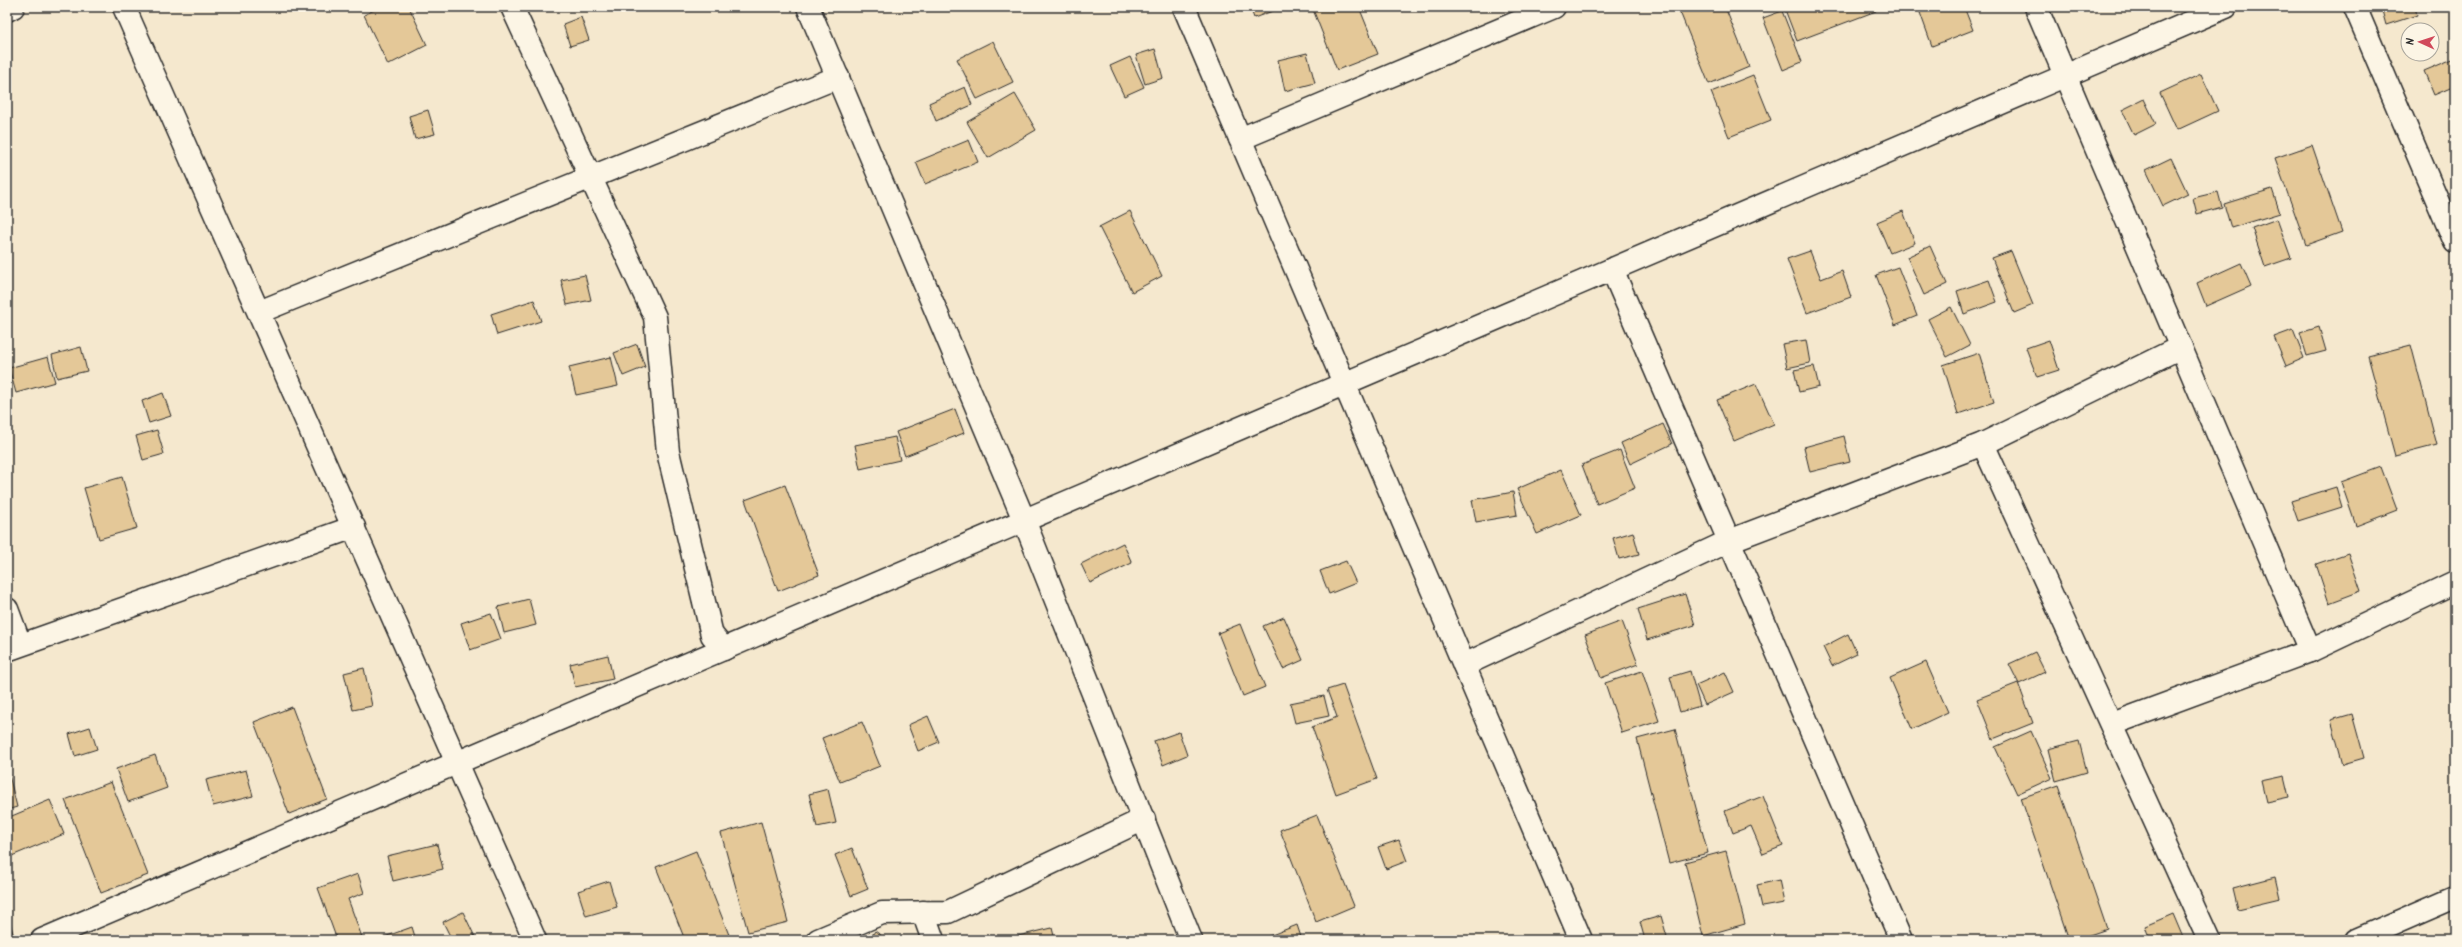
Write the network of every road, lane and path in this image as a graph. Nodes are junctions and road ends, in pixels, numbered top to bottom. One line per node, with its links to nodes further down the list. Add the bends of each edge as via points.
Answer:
1 (14, 7): 10 (street)
2 (124, 7): 17 (street)
3 (512, 7): 14 (street)
4 (808, 7): 12 (street)
5 (1184, 7): 13 (street)
6 (1554, 7): 13 (street)
7 (2036, 7): 11 (street)
8 (2226, 7): 11 (street)
9 (2355, 7): 15 (street)
10 (7, 10)
11 (2066, 75): 16 (street); 18 (street)
12 (838, 77): 14 (street); 21 (street)
13 (1240, 139): 19 (street)
14 (592, 179): 17 (street); 27 (street, via 655,317 668,452 712,635)
15 (2455, 242)
16 (1612, 269): 19 (street); 23 (street)
17 (259, 312): 22 (street)
18 (2181, 347): 20 (street); 28 (street)
19 (1345, 383): 21 (street); 29 (street)
20 (1983, 444): 23 (street); 30 (street)
21 (1024, 520): 27 (street); 32 (street)
22 (354, 527): 26 (street); 31 (street)
23 (1729, 541): 29 (street); 41 (street)
24 (2455, 582): 28 (street)
25 (7, 609): 26 (street)
26 (14, 647)
27 (724, 649): 31 (street)
28 (2310, 651): 30 (street)
29 (1464, 665): 40 (street)
30 (2112, 724): 42 (street)
31 (458, 762): 35 (street); 36 (street)
32 (1144, 819): 34 (street, via 948,912); 39 (street)
33 (2455, 897): 43 (street)
34 (923, 912): 37 (street, via 882,913); 38 (street)
35 (42, 940)
36 (535, 940)
37 (818, 940)
38 (933, 940)
39 (1191, 940)
40 (1581, 940)
41 (1901, 940)
42 (2209, 940)
43 (2356, 940)

